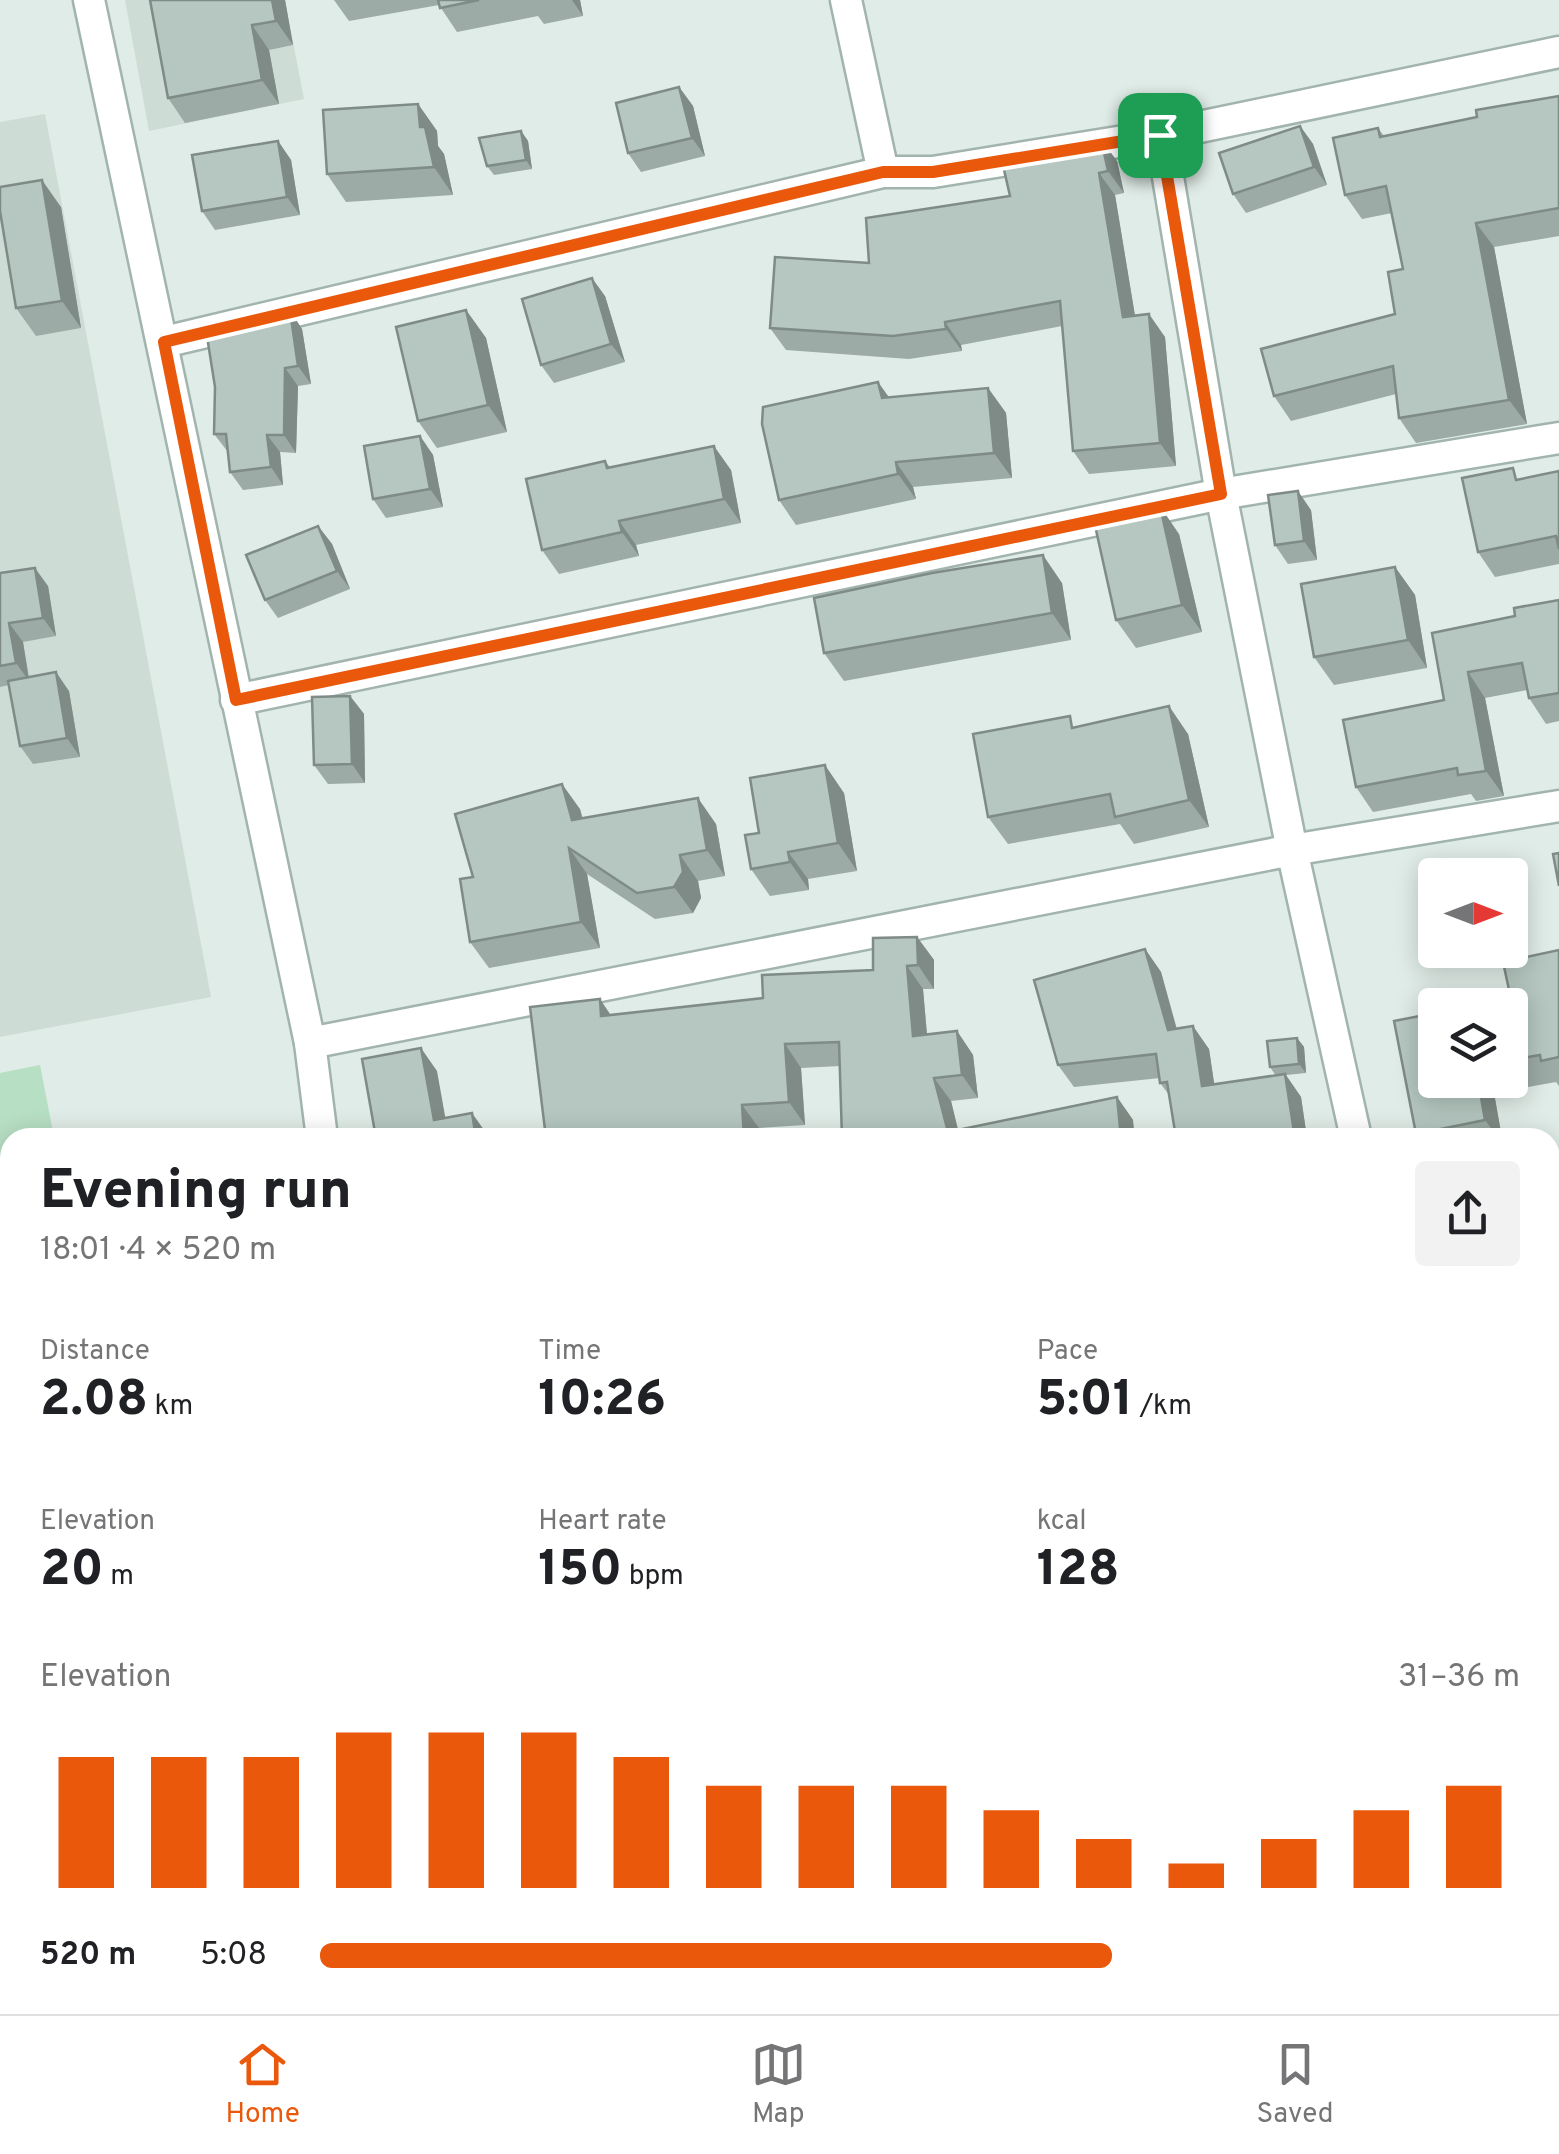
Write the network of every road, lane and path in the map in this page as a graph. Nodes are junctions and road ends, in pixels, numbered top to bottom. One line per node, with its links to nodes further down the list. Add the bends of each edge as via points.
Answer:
1 (89, 0): 6 (street)
2 (846, 0): 5 (street)
3 (1559, 52): 4 (street)
4 (1160, 135): 5 (street, via 933,172); 8 (street)
5 (883, 172): 6 (street)
6 (164, 342): 9 (street)
7 (1559, 438): 8 (street)
8 (1221, 494): 9 (street); 11 (street)
9 (236, 700): 12 (street)
10 (1559, 806): 11 (street)
11 (1292, 850): 12 (street); 14 (street)
12 (310, 1043): 13 (street)
13 (321, 1128)
14 (1354, 1128)

